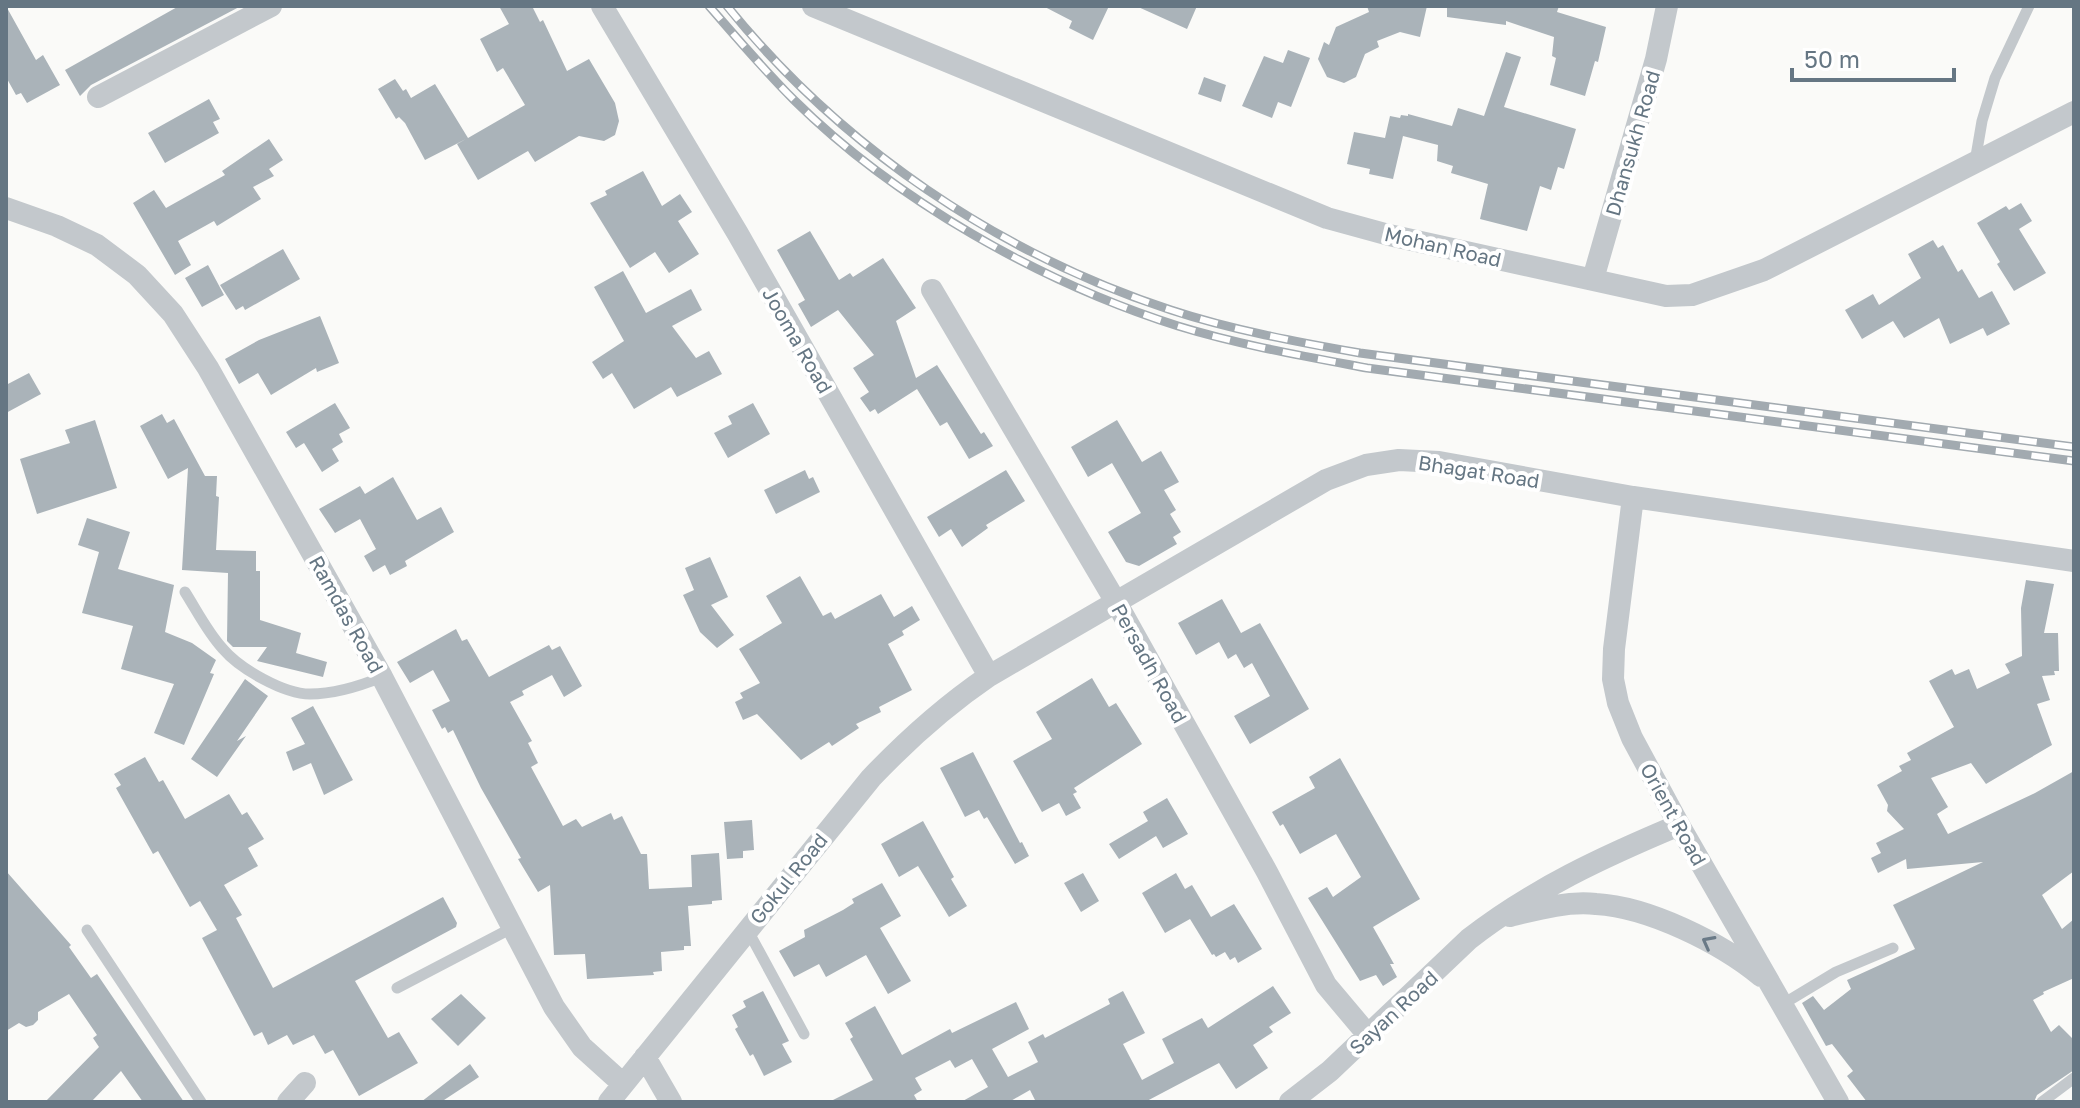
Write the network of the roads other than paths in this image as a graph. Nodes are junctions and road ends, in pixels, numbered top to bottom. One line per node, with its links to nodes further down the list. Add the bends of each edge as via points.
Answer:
1 (271, 6): 6 (street)
2 (602, 6): 16 (street, Jooma Road)
3 (813, 6): 10 (street, Mohan Road, via 1327,218)
4 (1667, 6): 10 (street, Dhansukh Road)
5 (2029, 6): 8 (lane, via 1995,78)
6 (98, 97)
7 (2072, 113): 8 (street, Mohan Road)
8 (1975, 163): 10 (street, Mohan Road, via 1764,270 1716,288 1666,296)
9 (6, 208): 17 (street, Ramdas Road, via 97,245 137,275 173,314)
10 (1593, 279)
11 (932, 290): 15 (street, Persadh Road)
12 (1633, 497): 13 (street, Bhagat Road); 15 (street, Bhagat Road, via 1439,462 1366,465 1326,480); 18 (street, Orient Road, via 1613,679 1632,738)
13 (2074, 561)
14 (185, 592): 17 (lane, via 223,649 277,686 307,694)
15 (1116, 602): 16 (street, Bhagat Road); 27 (street, Persadh Road, via 1326,985)
16 (989, 676): 21 (street, Gokul Road, via 909,737)
17 (382, 677): 20 (street, Ramdas Road)
18 (1679, 825): 19 (street, Sayan Road, via 1541,889); 25 (street, Orient Road)
19 (1493, 920): 25 (street, Sayan Road, one-way to 19, via 1737,957 1646,915 1597,903); 27 (street, Sayan Road)
20 (512, 928): 24 (lane); 31 (street, Ramdas Road, via 582,1047)
21 (747, 928): 26 (lane); 28 (street, Gokul Road)
22 (87, 930): 32 (lane)
23 (1893, 948): 25 (lane)
24 (397, 988)
25 (1778, 995): 37 (street, Orient Road)
26 (804, 1034)
27 (1368, 1035): 36 (street, Sayan Road)
28 (645, 1057): 31 (street, Gokul Road); 35 (street)
29 (2074, 1078): 38 (lane)
30 (305, 1083): 33 (street)
31 (623, 1084): 34 (street, Gokul Road)
32 (201, 1102)
33 (288, 1102)
34 (609, 1102)
35 (671, 1102)
36 (1290, 1102)
37 (1838, 1102)
38 (2042, 1102)

